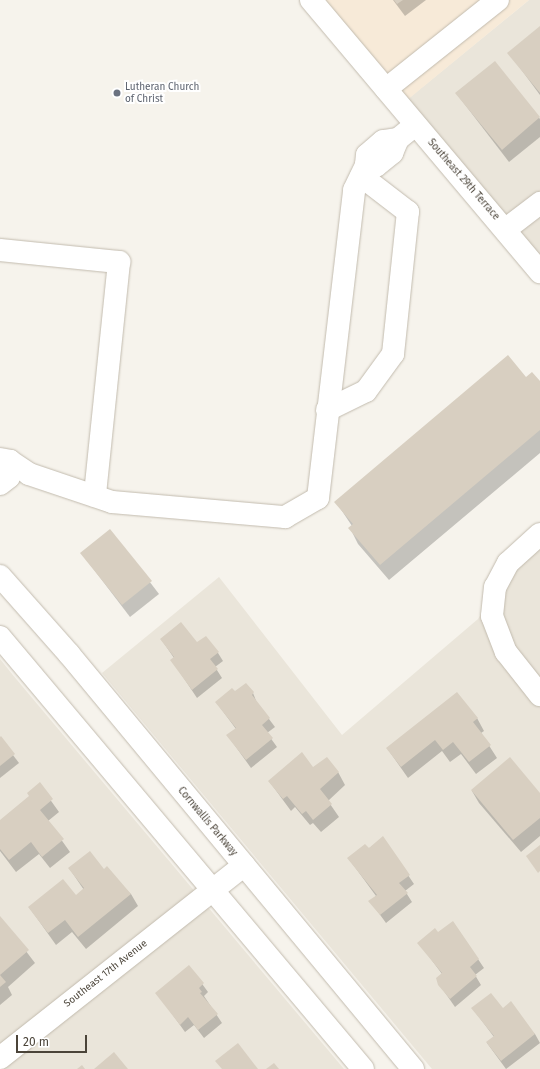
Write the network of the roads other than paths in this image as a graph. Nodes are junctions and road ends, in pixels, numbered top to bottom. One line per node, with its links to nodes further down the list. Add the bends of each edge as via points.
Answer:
1 (311, 0): 3 (street, Southeast 29th Terrace)
2 (498, 0): 3 (street)
3 (386, 89): 4 (street, Southeast 29th Terrace)
4 (415, 125): 5 (street, via 398,139 383,140 367,155); 7 (street, Southeast 29th Terrace)
5 (364, 170): 10 (street, via 354,190); 10 (street, via 408,212 393,354 366,391)
6 (540, 203): 7 (street)
7 (506, 229): 9 (street, Southeast 29th Terrace)
8 (0, 250): 13 (street, via 118,262)
9 (540, 272)
10 (328, 410): 13 (street, via 318,498 285,518 119,503)
11 (5, 460): 12 (street, via 9,476); 13 (street, via 29,474)
12 (0, 484)
13 (95, 496)
14 (540, 534): 17 (street, via 508,563 495,588 492,616 506,652)
15 (0, 576): 18 (street, Cornwallis Parkway, via 69,654)
16 (0, 637): 19 (street)
17 (540, 695)
18 (244, 865): 19 (street, Southeast 17th Avenue); 22 (street, Cornwallis Parkway)
19 (212, 890): 20 (street, Southeast 17th Avenue); 21 (street)
20 (0, 1058)
21 (363, 1069)
22 (414, 1069)

